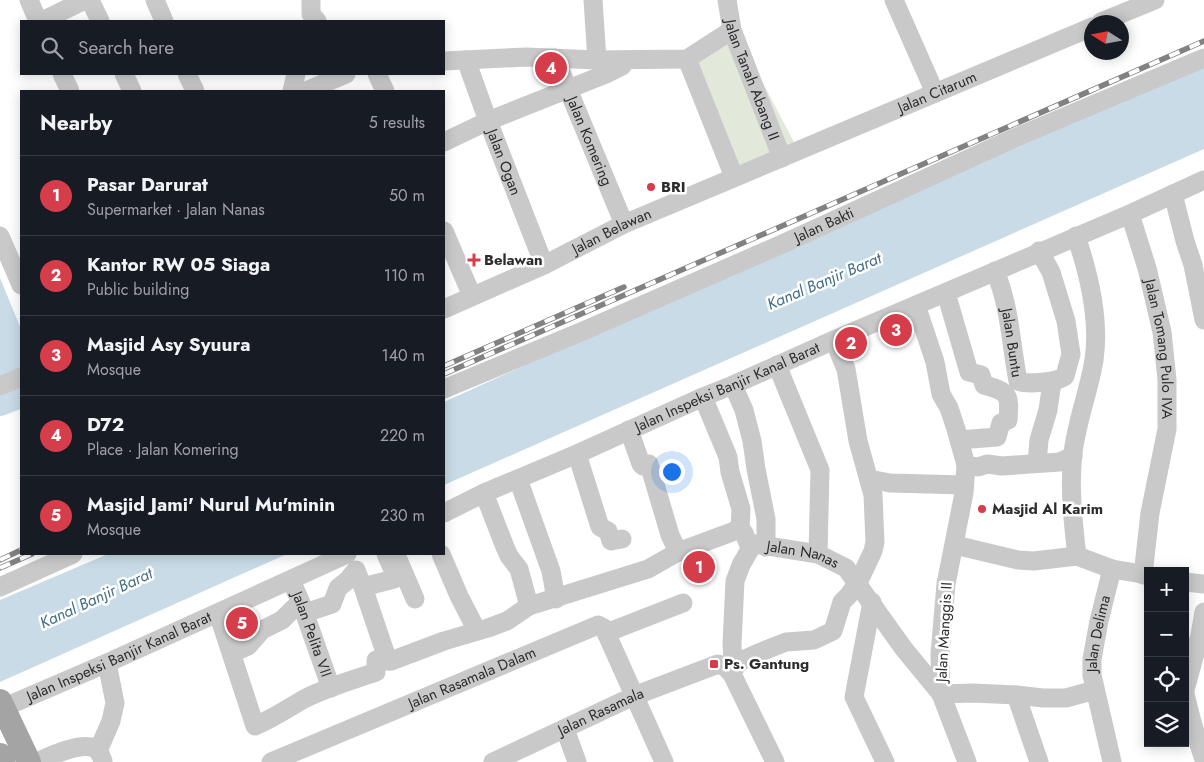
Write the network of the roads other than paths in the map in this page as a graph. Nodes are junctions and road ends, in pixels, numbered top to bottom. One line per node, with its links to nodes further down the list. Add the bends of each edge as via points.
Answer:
1 (29, 0): 10 (street)
2 (85, 0): 11 (street)
3 (90, 0): 12 (street)
4 (155, 0): 13 (street)
5 (593, 0): 19 (street)
6 (727, 0): 14 (street, Jalan Tanah Abang II)
7 (894, 0): 36 (street)
8 (1155, 0): 9 (street)
9 (1118, 15)
10 (39, 20)
11 (42, 20)
12 (100, 20)
13 (164, 20)
14 (732, 30): 21 (street); 39 (street, Jalan Tanah Abang II)
15 (1084, 30): 36 (street, Jalan Citarum)
16 (555, 58): 18 (street); 19 (street); 35 (street, Jalan Komering)
17 (1204, 58): 64 (street, Jalan Bakti, via 1012,138 780,245)
18 (466, 60): 22 (street); 37 (street, Jalan Ogan)
19 (597, 60): 20 (street)
20 (625, 60): 21 (street); 35 (street, via 622,66)
21 (679, 60): 40 (street)
22 (445, 61)
23 (62, 75): 29 (street)
24 (124, 75): 30 (street)
25 (187, 75): 31 (street)
26 (296, 75): 32 (street)
27 (344, 75): 33 (street)
28 (377, 75): 34 (street)
29 (70, 90)
30 (132, 90)
31 (195, 90)
32 (292, 90)
33 (308, 90)
34 (385, 90)
35 (567, 90): 37 (street); 44 (street, Jalan Komering)
36 (935, 93): 39 (street, Jalan Citarum)
37 (488, 121): 38 (street); 49 (street, Jalan Ogan)
38 (445, 142)
39 (782, 158): 40 (street, Jalan Belawan)
40 (734, 177): 44 (street, Jalan Belawan)
41 (1204, 180): 42 (street, Jalan Inspeksi Banjir Kanal Barat)
42 (1173, 194): 43 (street, Jalan Inspeksi Banjir Kanal Barat); 51 (street, via 1185,241)
43 (1130, 214): 47 (street, Jalan Inspeksi Banjir Kanal Barat); 89 (street, Jalan Tomang Pulo IVA, via 1162,332 1168,380 1167,429 1152,504)
44 (624, 224): 49 (street, Jalan Belawan)
45 (445, 233): 54 (street)
46 (0, 236): 52 (street)
47 (1076, 236): 48 (street, Jalan Inspeksi Banjir Kanal Barat); 69 (street, via 1090,286 1095,343)
48 (1040, 251): 50 (street, Jalan Inspeksi Banjir Kanal Barat); 61 (street, via 1058,292 1071,354 1064,377)
49 (544, 264): 54 (street, Jalan Belawan)
50 (995, 271): 53 (street, Jalan Inspeksi Banjir Kanal Barat); 61 (street, Jalan Buntu, via 1006,308 1018,381)
51 (1200, 280): 57 (street)
52 (20, 283)
53 (946, 293): 55 (street, Jalan Inspeksi Banjir Kanal Barat); 67 (street, via 969,372 981,375 984,385 1000,389 1009,404 1008,420 1001,423 997,437)
54 (472, 296): 56 (street, Jalan Belawan)
55 (916, 305): 58 (street, Jalan Inspeksi Banjir Kanal Barat); 67 (street, via 935,362 941,394)
56 (445, 309)
57 (1204, 320)
58 (834, 340): 59 (street, Jalan Inspeksi Banjir Kanal Barat); 73 (street, via 846,369 858,441)
59 (777, 365): 62 (street, Jalan Inspeksi Banjir Kanal Barat); 82 (street, via 820,470)
60 (20, 377): 63 (street)
61 (1052, 382): 70 (street)
62 (733, 385): 65 (street, Jalan Inspeksi Banjir Kanal Barat); 80 (street, via 752,441 766,520)
63 (0, 386)
64 (445, 390)
65 (703, 397): 66 (street, Jalan Inspeksi Banjir Kanal Barat); 77 (street, via 728,457 741,509)
66 (629, 430): 68 (street, Jalan Inspeksi Banjir Kanal Barat); 81 (street, via 641,464 649,464)
67 (959, 440): 71 (street)
68 (577, 454): 72 (street, Jalan Inspeksi Banjir Kanal Barat); 78 (street, via 600,527 608,530 611,541)
69 (1073, 456): 70 (street, via 1060,462); 87 (street)
70 (1037, 463): 71 (street)
71 (966, 465): 74 (street, Jalan Manggis II)
72 (518, 479): 75 (street, Jalan Inspeksi Banjir Kanal Barat); 98 (street, via 551,571)
73 (869, 480): 74 (street); 94 (street, via 873,495 875,542)
74 (964, 485): 79 (street, Jalan Manggis II)
75 (484, 493): 76 (street, Jalan Inspeksi Banjir Kanal Barat); 101 (street, via 509,556 519,569)
76 (445, 512)
77 (740, 529): 80 (street, Jalan Nanas, via 747,542); 81 (street)
78 (622, 539)
79 (955, 545): 87 (street, via 1018,560); 115 (street, Jalan Manggis II, via 943,614)
80 (760, 546): 82 (street, Jalan Nanas); 111 (street, via 741,565 735,581 733,662)
81 (678, 552): 98 (street, via 648,569)
82 (818, 554): 94 (street, Jalan Nanas, via 846,568)
83 (71, 555): 96 (street)
84 (386, 555): 88 (street, Jalan Inspeksi Banjir Kanal Barat, via 396,577 394,579)
85 (396, 555): 97 (street)
86 (441, 555): 105 (street)
87 (1077, 556): 90 (street)
88 (354, 566): 92 (street, Jalan Inspeksi Banjir Kanal Barat); 102 (street, via 348,580 338,588 332,604); 109 (street)
89 (1146, 567)
90 (1112, 570): 91 (street); 114 (street, Jalan Delima, via 1093,651 1092,675)
91 (1144, 575)
92 (291, 580): 102 (street, Jalan Pelita VII); 104 (street, Jalan Inspeksi Banjir Kanal Barat)
93 (1189, 582): 95 (street)
94 (858, 583): 99 (street, Jalan Nanas); 111 (street, Jalan Rasamala, via 842,602 833,631 814,640 786,642)
95 (1204, 584)
96 (0, 587)
97 (415, 599)
98 (556, 599): 101 (street)
99 (872, 602): 115 (street, Jalan Nanas); 134 (street, via 854,697)
100 (683, 603): 106 (street)
101 (529, 606): 105 (street, via 507,620)
102 (303, 608): 108 (street, via 294,608 279,622 262,630 248,646); 113 (street, Jalan Pelita VII)
103 (1204, 612): 107 (street)
104 (218, 613): 108 (street); 110 (street, Jalan Inspeksi Banjir Kanal Barat)
105 (477, 632): 109 (street)
106 (606, 633): 117 (street); 129 (street, Jalan Rasamala Dalam, via 598,625)
107 (1202, 636): 112 (street)
108 (232, 653): 113 (street, via 255,726)
109 (388, 661): 113 (street, via 376,660 376,672)
110 (107, 663): 120 (street, Jalan Inspeksi Banjir Kanal Barat); 124 (street, via 114,703)
111 (724, 670): 117 (street, Jalan Rasamala); 133 (street)
112 (1189, 677)
113 (331, 688)
114 (1096, 690): 116 (street, Jalan Manggis II, via 1066,698); 137 (street, Jalan Delima)
115 (941, 694): 116 (street, Jalan Manggis II); 135 (street, Jalan Nanas)
116 (1016, 694): 136 (street)
117 (634, 696): 122 (street, Jalan Rasamala); 132 (street)
118 (0, 701): 127 (main road, bridge)
119 (1189, 702): 121 (street)
120 (0, 709)
121 (1198, 723): 125 (street)
122 (564, 730): 130 (street, Jalan Rasamala); 131 (street)
123 (0, 755): 126 (main road)
124 (101, 757): 128 (street, via 94,748 76,747)
125 (1204, 760)
126 (3, 762)
127 (29, 762)
128 (37, 762)
129 (271, 762)
130 (492, 762)
131 (577, 762)
132 (664, 762)
133 (775, 762)
134 (885, 762)
135 (967, 762)
136 (1039, 762)
137 (1112, 762)

